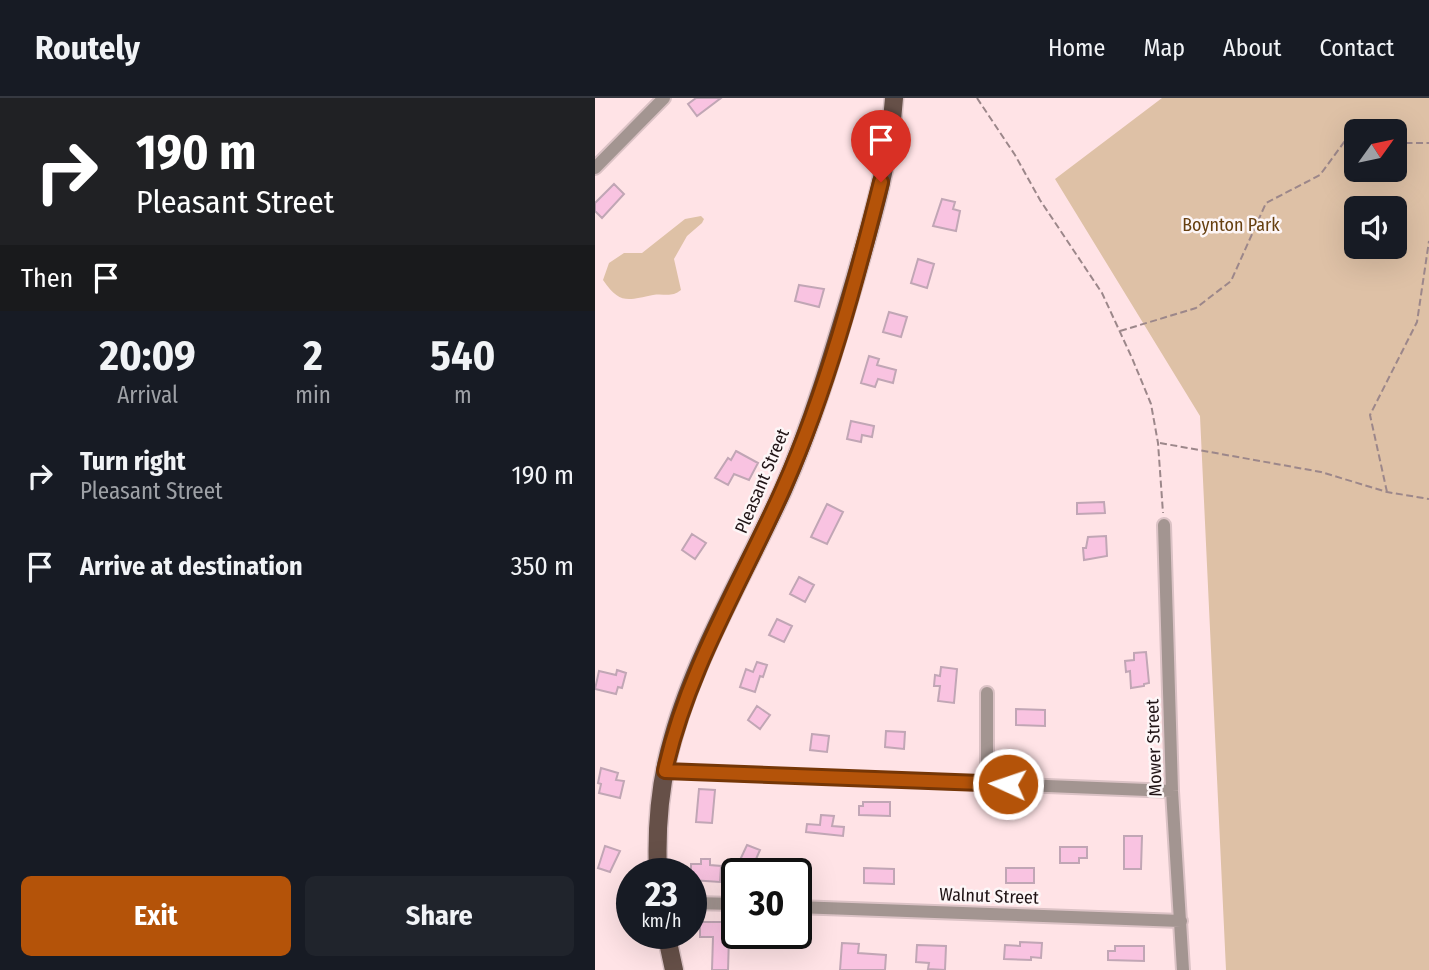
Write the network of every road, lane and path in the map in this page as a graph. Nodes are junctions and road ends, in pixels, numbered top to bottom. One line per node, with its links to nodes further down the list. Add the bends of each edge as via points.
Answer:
1 (664, 98): 7 (street)
2 (894, 98): 15 (main road, Pleasant Street, via 889,143 868,234 805,437 696,675)
3 (977, 98): 9 (path, via 1102,293)
4 (1344, 142): 9 (path, via 1320,175 1266,203 1231,281 1196,308)
5 (1407, 143): 6 (path)
6 (1429, 143)
7 (595, 168)
8 (1429, 242): 11 (path, via 1417,322 1370,415)
9 (1120, 331): 10 (path, via 1151,404)
10 (1158, 443): 11 (path, via 1321,472); 13 (path)
11 (1387, 492): 12 (path)
12 (1429, 499)
13 (1164, 525): 17 (street, Mower Street)
14 (987, 693): 16 (street)
15 (665, 771): 16 (street); 18 (main road, Pleasant Street)
16 (987, 782): 17 (street)
17 (1172, 790): 20 (street, Mower Street)
18 (658, 858)
19 (812, 907): 20 (street, Walnut Street)
20 (1181, 921): 23 (street, Mower Street)
21 (669, 949): 22 (main road)
22 (674, 970)
23 (1183, 970)

